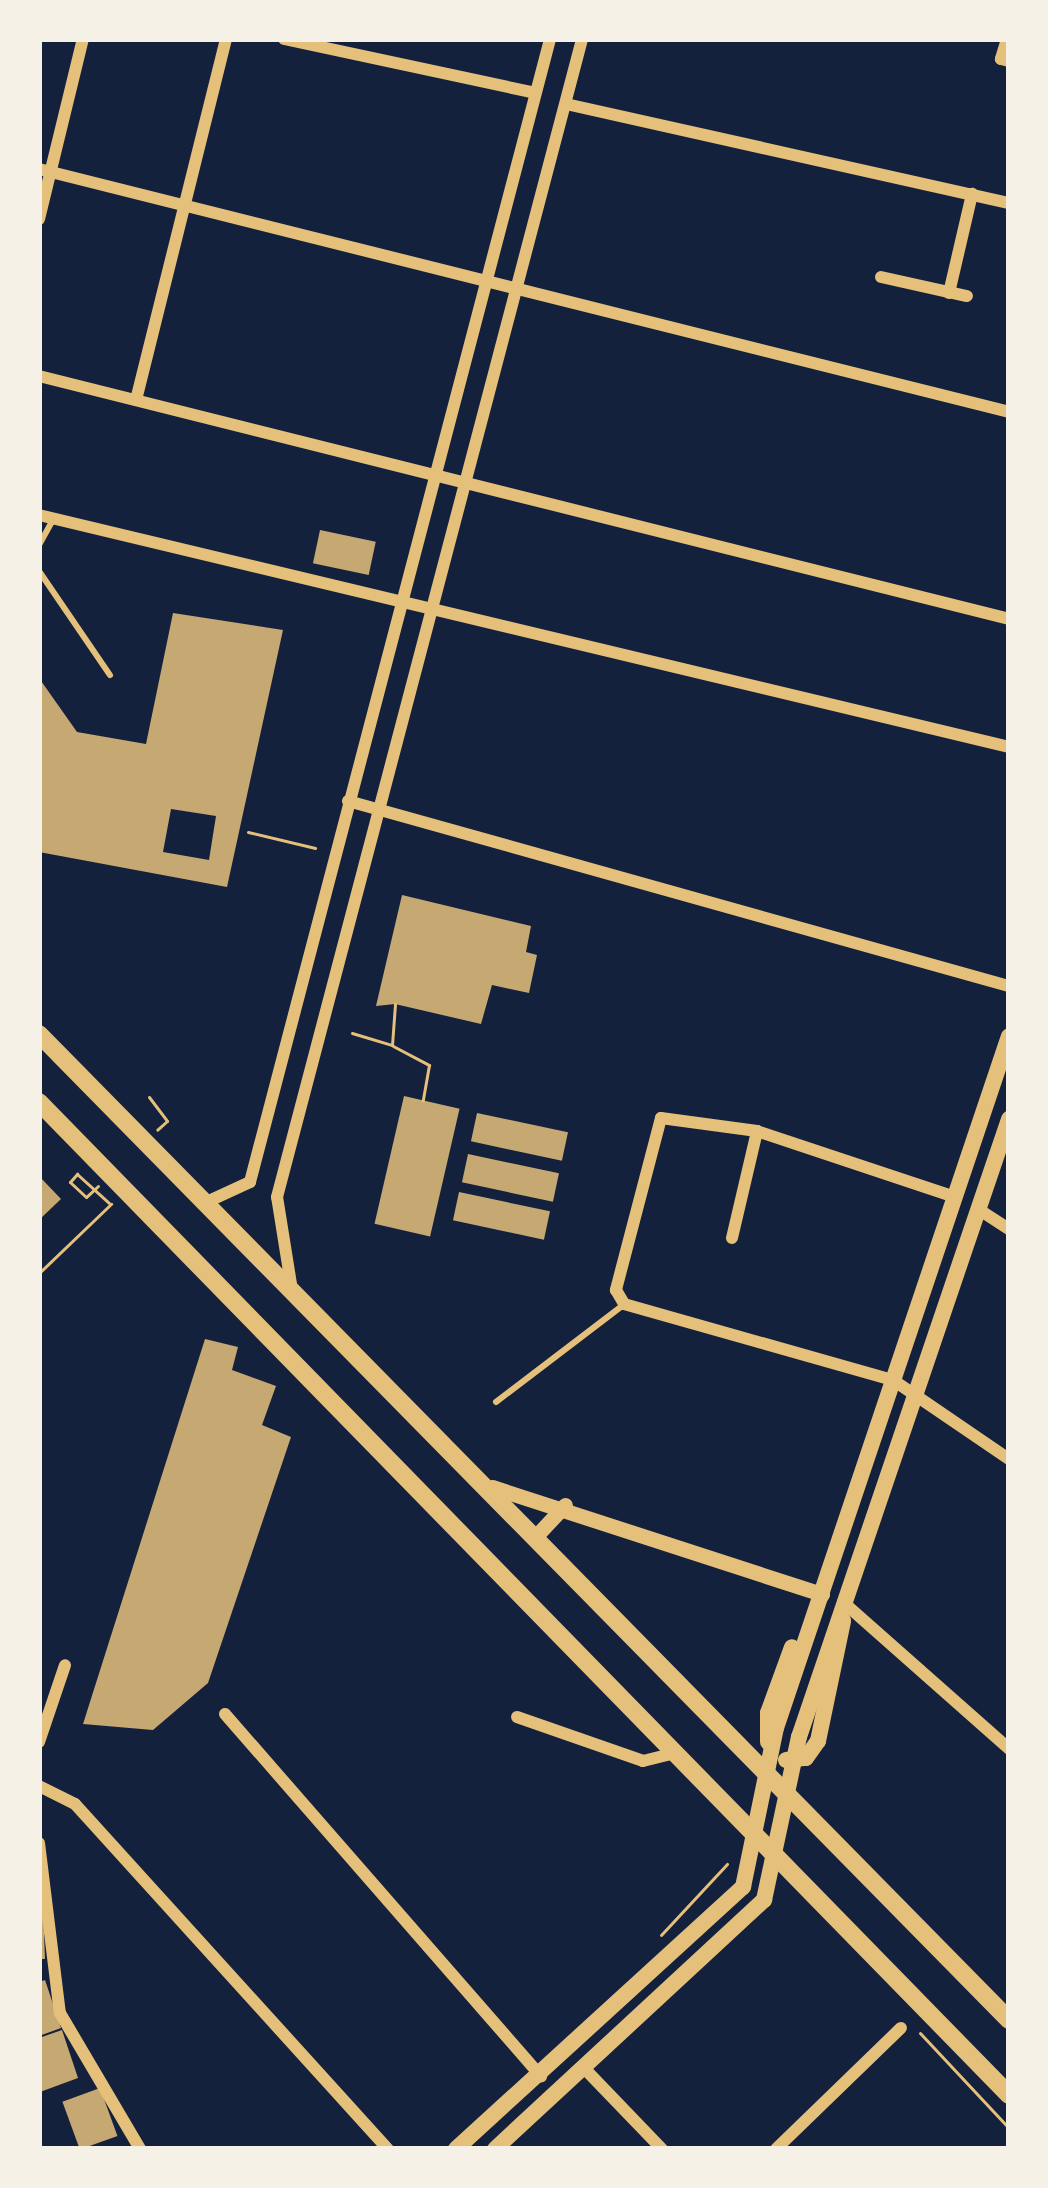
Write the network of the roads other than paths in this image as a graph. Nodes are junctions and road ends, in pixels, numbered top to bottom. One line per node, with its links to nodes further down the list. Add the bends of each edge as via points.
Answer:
1 (83, 39): 10 (street)
2 (226, 39): 13 (street)
3 (284, 39): 8 (street)
4 (550, 39): 8 (street)
5 (582, 39): 9 (street)
6 (1007, 39): 7 (street, via 1001,59)
7 (1009, 61)
8 (536, 93): 16 (street)
9 (566, 104): 11 (street); 17 (street)
10 (45, 170): 13 (street); 14 (street)
11 (972, 194): 12 (street); 18 (street)
12 (1009, 203)
13 (185, 208): 16 (street); 21 (street)
14 (39, 219)
15 (881, 278): 18 (street)
16 (482, 282): 17 (street); 23 (street)
17 (515, 289): 22 (street); 24 (street)
18 (949, 293): 19 (street)
19 (967, 296)
20 (39, 376): 21 (street)
21 (136, 400): 23 (street)
22 (1009, 412)
23 (430, 476): 24 (street); 29 (street)
24 (467, 485): 30 (street); 31 (street)
25 (39, 514): 26 (street)
26 (54, 519): 27 (lane); 29 (street)
27 (39, 545)
28 (39, 572): 32 (lane)
29 (398, 598): 30 (street); 34 (street)
30 (434, 605): 33 (street); 35 (street)
31 (1009, 619)
32 (110, 675)
33 (1009, 747)
34 (349, 802): 35 (street); 43 (street, via 250,1182)
35 (384, 811): 36 (street); 47 (street, via 277,1197)
36 (1009, 986)
37 (39, 1034): 43 (highway)
38 (1009, 1036): 42 (main road)
39 (39, 1102): 63 (highway)
40 (1009, 1119): 44 (main road)
41 (757, 1131): 42 (street); 46 (street); 48 (street, via 661,1118 616,1290)
42 (955, 1197): 49 (main road)
43 (211, 1200): 47 (highway)
44 (978, 1209): 45 (street); 50 (main road)
45 (1009, 1229)
46 (732, 1238)
47 (291, 1284): 53 (highway)
48 (625, 1304): 49 (street); 51 (lane)
49 (893, 1380): 50 (street); 56 (main road)
50 (917, 1392): 52 (street); 57 (main road)
51 (496, 1402)
52 (1009, 1460)
53 (492, 1487): 54 (street); 55 (highway)
54 (565, 1505): 55 (street); 56 (street)
55 (538, 1535): 66 (highway)
56 (822, 1594): 57 (main road, via 802,1620 765,1729 789,1762 813,1753 841,1660); 69 (main road, via 724,1912)
57 (843, 1602): 62 (street); 68 (main road, via 799,1737 768,1890 747,1923)
58 (65, 1665): 61 (street)
59 (225, 1714): 69 (street)
60 (517, 1717): 63 (street, via 643,1761)
61 (39, 1742)
62 (1009, 1749)
63 (671, 1754): 70 (highway)
64 (39, 1786): 72 (street, via 75,1804)
65 (39, 1843): 71 (street, via 60,2013)
66 (1009, 2020)
67 (901, 2028): 76 (street)
68 (584, 2067): 74 (main road); 75 (street)
69 (541, 2076): 73 (main road)
70 (1009, 2095)
71 (140, 2149)
72 (388, 2149)
73 (456, 2149)
74 (495, 2149)
75 (662, 2149)
76 (776, 2149)

